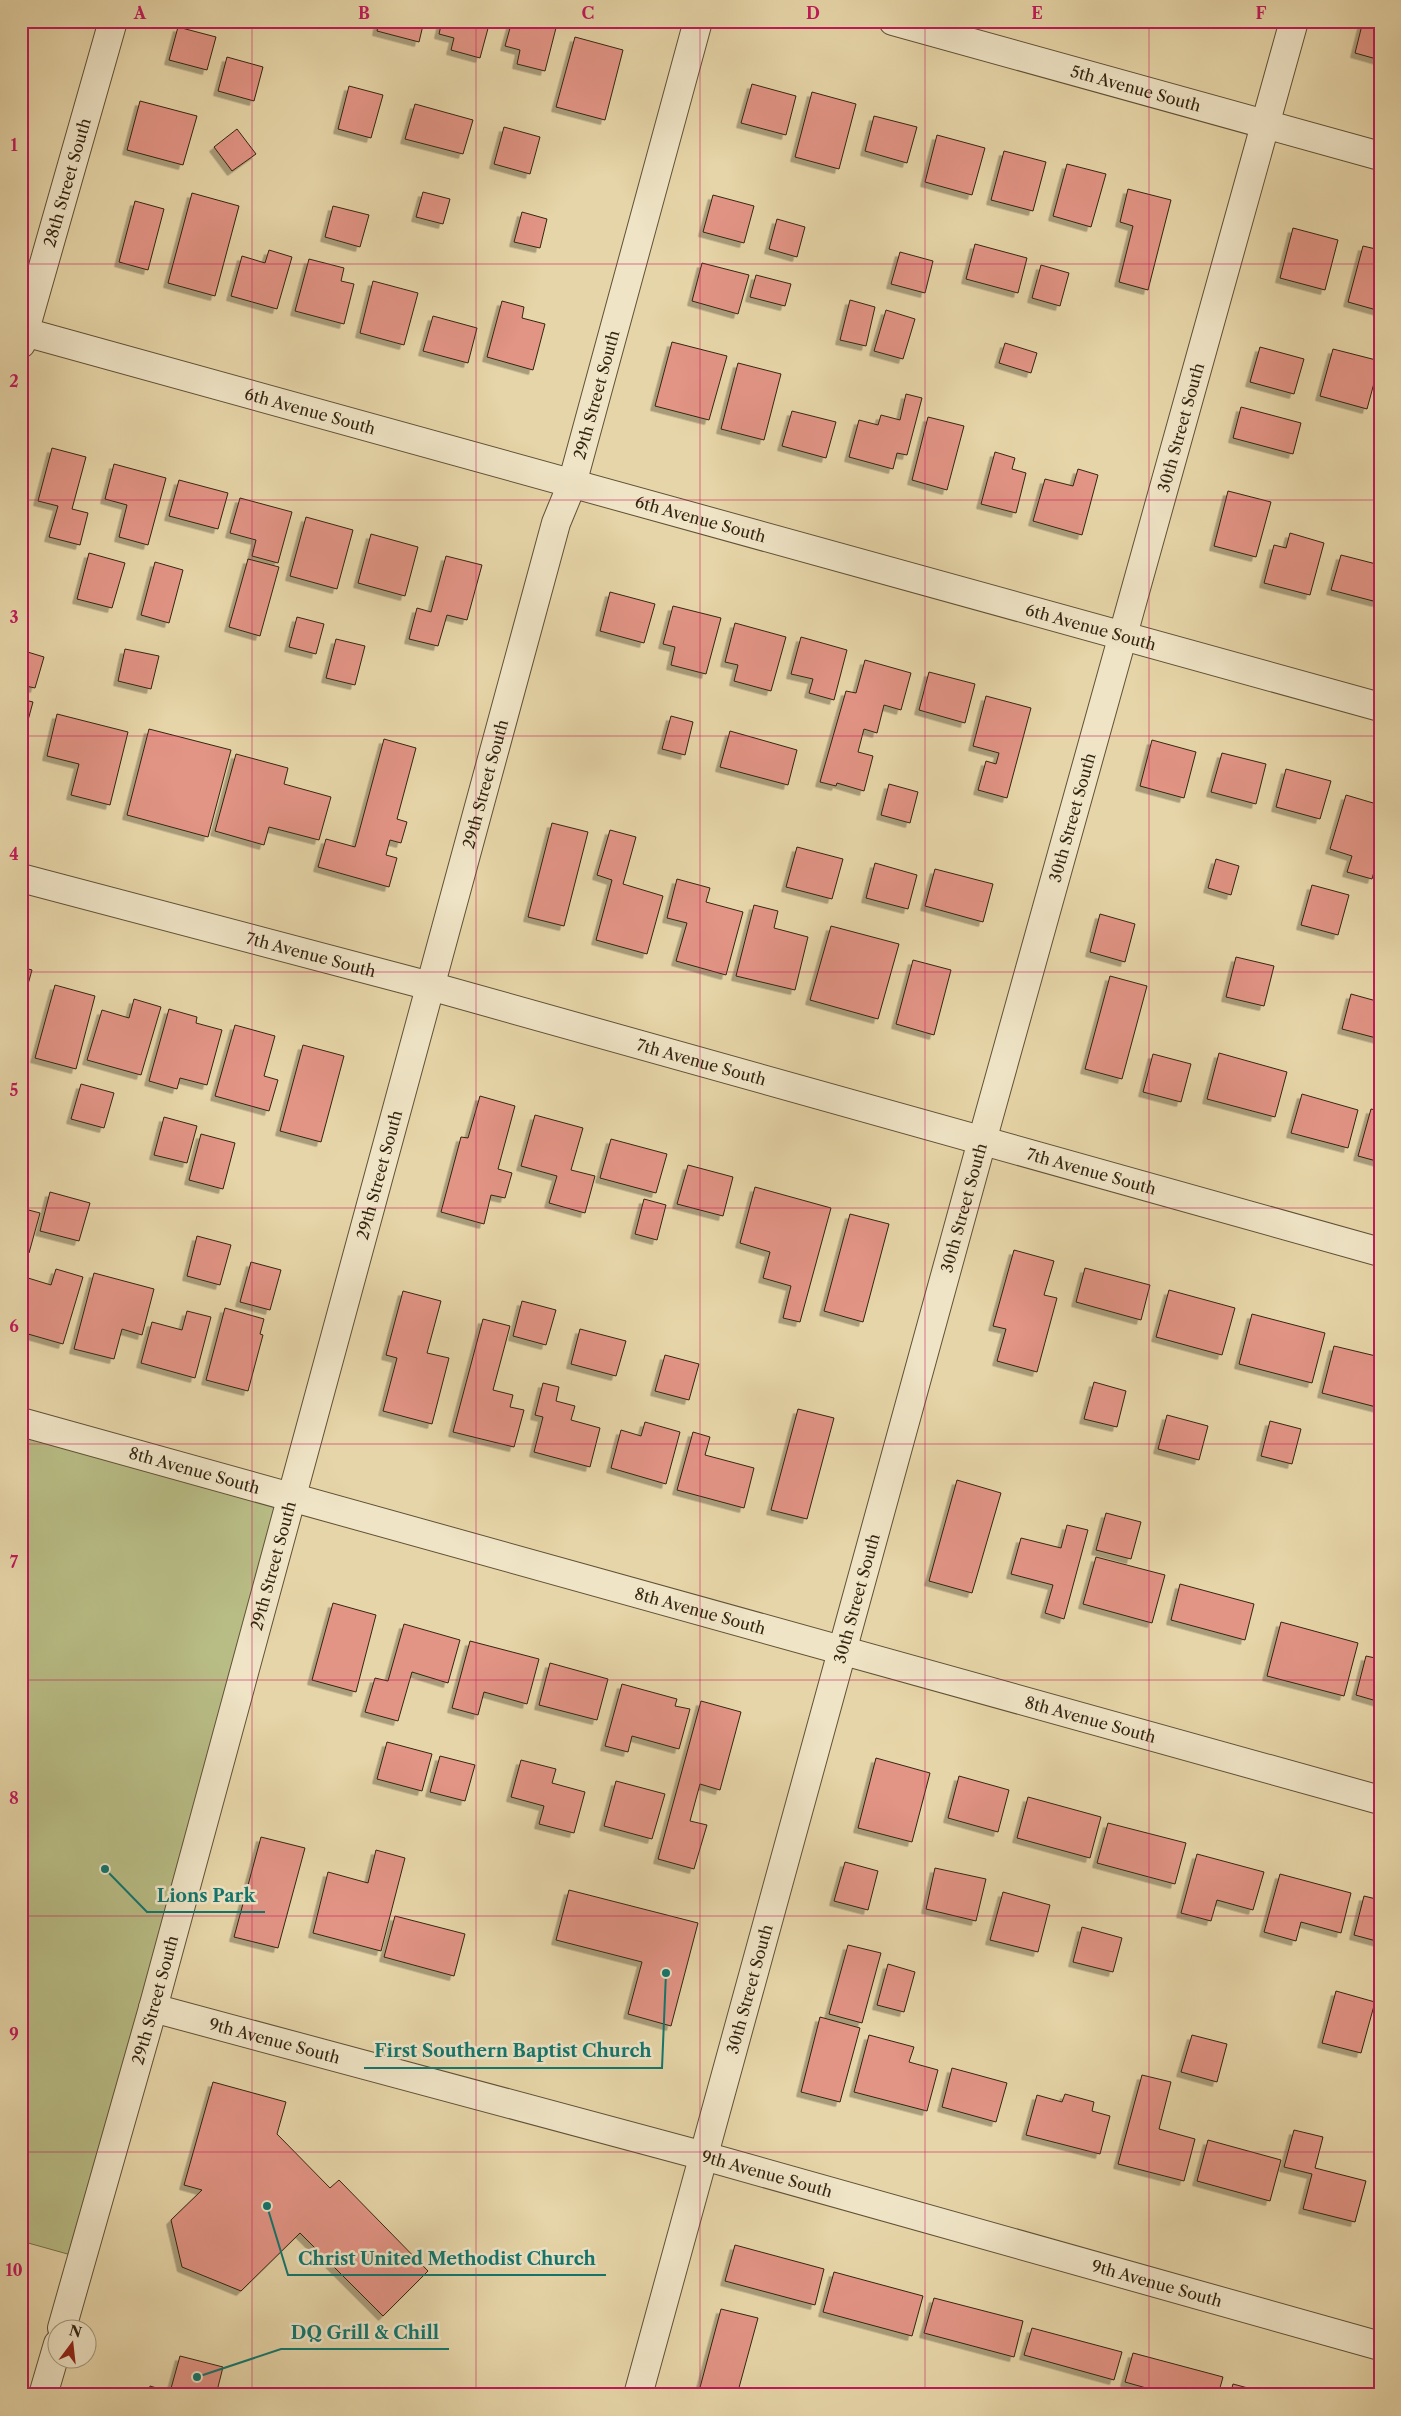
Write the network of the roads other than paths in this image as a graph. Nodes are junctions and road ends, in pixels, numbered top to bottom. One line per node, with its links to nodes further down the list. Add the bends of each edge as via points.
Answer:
1 (113, 21): 7 (street, 28th Street South)
2 (698, 21): 8 (street, 29th Street South)
3 (893, 21): 5 (street, 5th Avenue South)
4 (1294, 21): 5 (street, 30th Street South)
5 (1266, 124): 6 (street, 5th Avenue South); 9 (street, 30th Street South)
6 (1380, 156)
7 (22, 335): 8 (street, 6th Avenue South)
8 (572, 484): 9 (street, 6th Avenue South); 12 (street, 29th Street South, via 556,523)
9 (1123, 637): 10 (street, 6th Avenue South); 13 (street, 30th Street South)
10 (1380, 707)
11 (21, 878): 12 (street, 7th Avenue South)
12 (430, 986): 13 (street, 7th Avenue South); 16 (street, 29th Street South)
13 (982, 1141): 14 (street, 7th Avenue South); 17 (street, 30th Street South)
14 (1380, 1252)
15 (21, 1422): 16 (street, 8th Avenue South)
16 (291, 1497): 17 (street, 8th Avenue South); 19 (street, 29th Street South)
17 (844, 1651): 18 (street, 8th Avenue South); 20 (street, 30th Street South)
18 (1380, 1800)
19 (152, 2008): 20 (street, 9th Avenue South); 21 (street, 29th Street South)
20 (704, 2156): 22 (street, 9th Avenue South); 25 (street, 30th Street South)
21 (65, 2318)
22 (1380, 2346)
23 (51, 2368): 24 (street)
24 (43, 2395)
25 (638, 2395)

